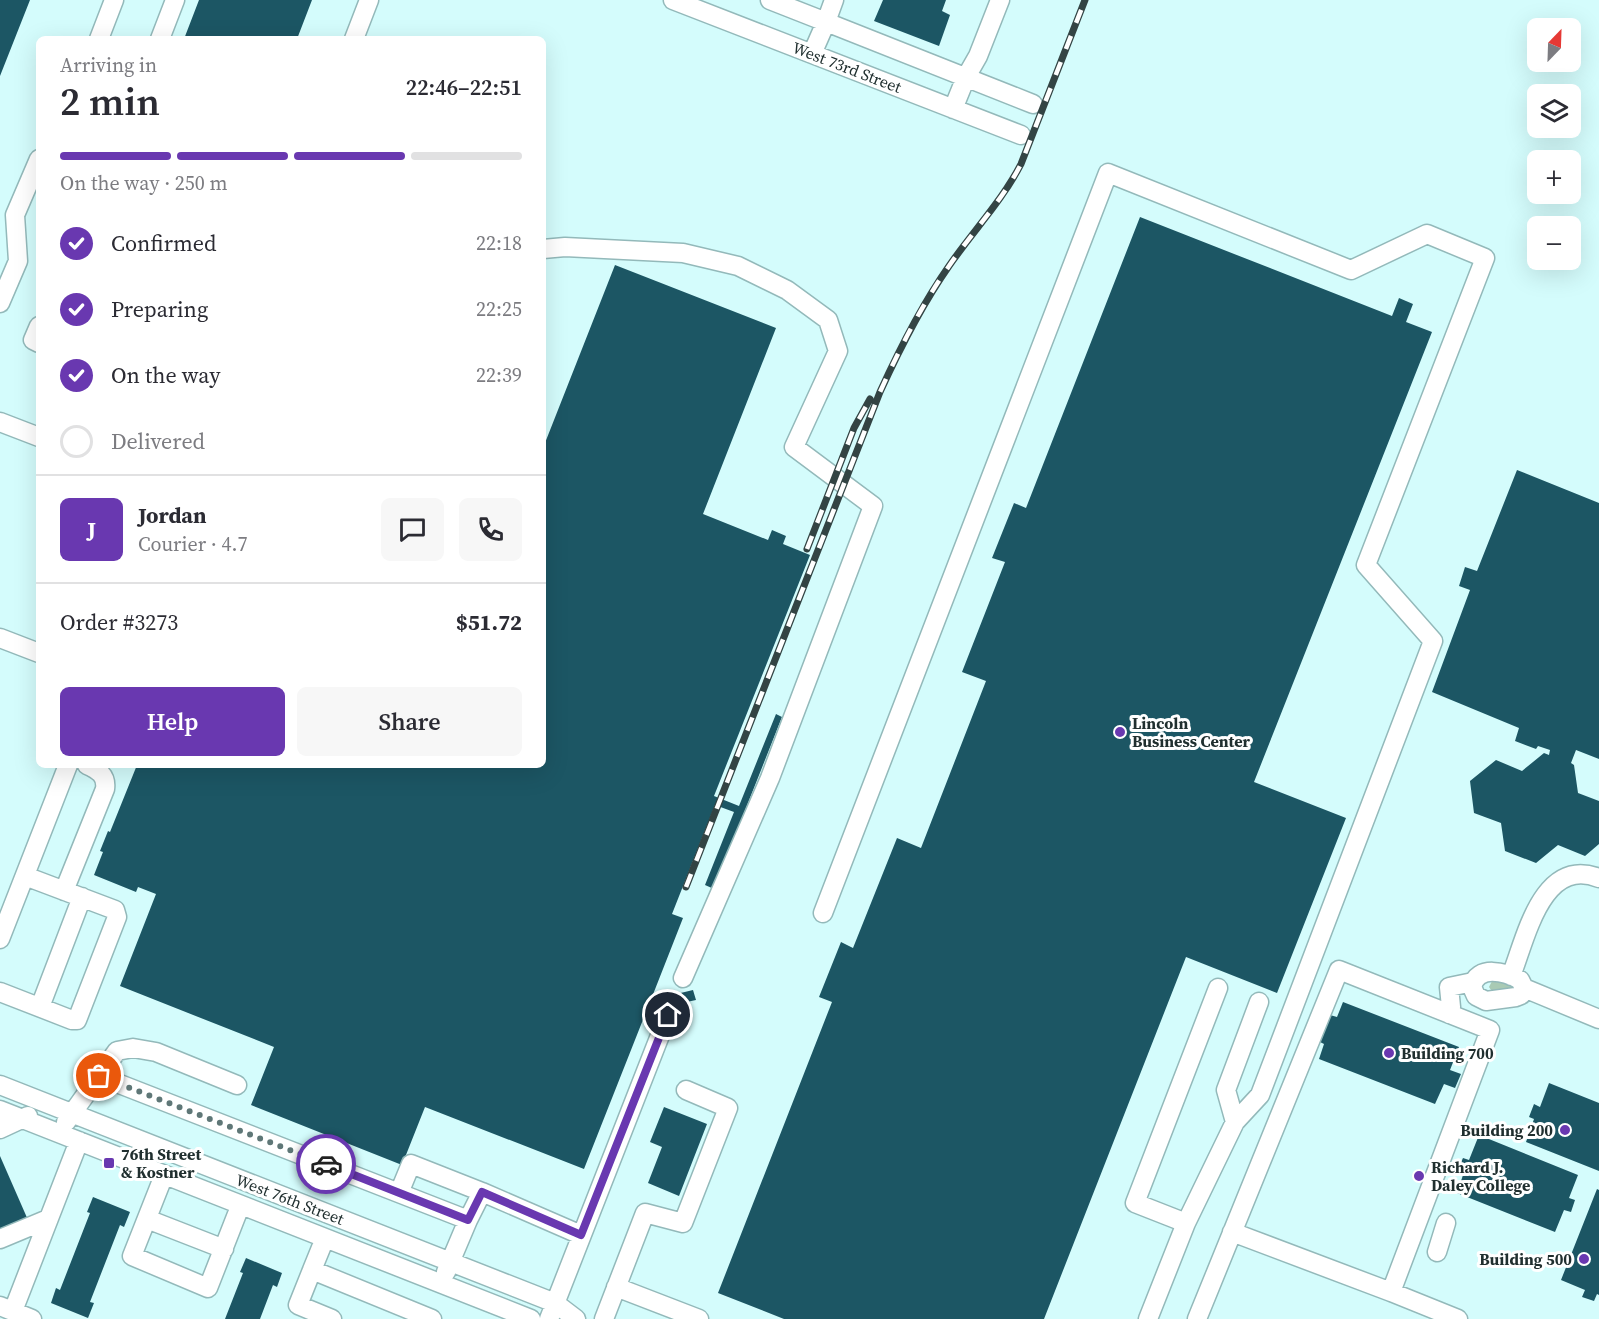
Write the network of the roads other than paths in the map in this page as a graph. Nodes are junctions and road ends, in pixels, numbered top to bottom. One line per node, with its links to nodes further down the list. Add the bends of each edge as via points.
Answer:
1 (114, 0): 9 (street)
2 (175, 0): 10 (street)
3 (369, 0): 11 (street)
4 (673, 0): 12 (street, West 73rd Street)
5 (770, 0): 8 (street)
6 (834, 0): 8 (street)
7 (1000, 0): 13 (street)
8 (826, 22): 12 (street); 13 (street)
9 (100, 36)
10 (161, 36)
11 (355, 36)
12 (812, 54): 15 (street, West 73rd Street)
13 (966, 77): 14 (street); 15 (street)
14 (1033, 104)
15 (953, 109): 16 (street, West 73rd Street)
16 (1021, 135)
17 (36, 166): 19 (street, via 15,215 18,261)
18 (546, 249): 32 (street, via 684,252 738,266 787,290 828,321 837,351 794,447 873,506 770,778)
19 (0, 303)
20 (0, 422): 21 (street)
21 (36, 436)
22 (0, 638): 23 (street)
23 (36, 652)
24 (67, 768): 26 (street)
25 (92, 768): 28 (street, via 101,773 105,789)
26 (25, 876): 28 (street); 31 (street)
27 (1599, 878): 33 (street, via 1576,874 1563,878 1544,896 1533,918)
28 (64, 891): 29 (street)
29 (82, 897): 38 (street); 38 (street, via 115,910 117,917 79,1018 72,1020)
30 (823, 913): 51 (street, via 1108,173 1351,270 1427,234 1485,258 1366,565 1433,641 1260,1095)
31 (0, 939)
32 (684, 978)
33 (1518, 982): 35 (street, via 1497,972 1486,972 1481,974); 35 (street, via 1521,995 1516,998 1486,1001); 41 (street)
34 (1218, 988): 62 (street, via 1136,1203)
35 (1477, 991): 39 (street); 39 (street, via 1449,987)
36 (0, 992): 38 (street)
37 (1259, 1002): 51 (street, via 1226,1089)
38 (40, 1007)
39 (1450, 1010): 64 (street, via 1339,970); 74 (street, via 1490,1030)
40 (668, 1015): 65 (street)
41 (1599, 1019)
42 (0, 1073): 47 (street)
43 (99, 1076): 45 (street, via 117,1051 133,1048 156,1052); 49 (street); 57 (street)
44 (0, 1085): 47 (street, West 76th Street)
45 (237, 1085)
46 (686, 1090): 73 (street, via 728,1108 683,1223 645,1213)
47 (51, 1106): 49 (street, West 76th Street); 50 (street)
48 (0, 1110): 50 (street, West 76th Street)
49 (73, 1114): 53 (street); 70 (street, West 76th Street)
50 (22, 1119): 52 (street); 53 (street, West 76th Street)
51 (1235, 1122): 62 (street)
52 (0, 1129)
53 (57, 1133): 54 (street, West 76th Street)
54 (79, 1141): 55 (street, West 76th Street); 59 (street)
55 (164, 1175): 60 (street); 66 (street, West 76th Street)
56 (482, 1192): 57 (street, via 411,1164); 61 (street); 65 (street)
57 (399, 1193): 61 (street)
58 (237, 1214): 68 (street)
59 (48, 1219): 67 (street); 75 (street)
60 (147, 1219): 68 (street); 68 (street, via 132,1256 208,1288)
61 (468, 1220): 70 (street)
62 (1186, 1223): 84 (street)
63 (1446, 1223): 69 (street)
64 (1232, 1232): 74 (street); 85 (street)
65 (581, 1235): 76 (street)
66 (325, 1238): 71 (street); 72 (street, West 76th Street)
67 (0, 1239)
68 (224, 1249)
69 (1437, 1252)
70 (450, 1262): 72 (street); 76 (street, West 76th Street)
71 (312, 1270): 78 (street, via 298,1305); 79 (street)
72 (441, 1283): 80 (street, West 76th Street)
73 (616, 1287): 82 (street); 83 (street)
74 (1391, 1292): 86 (street)
75 (6, 1309): 77 (street)
76 (552, 1311): 81 (street, West 76th Street)
77 (32, 1319)
78 (332, 1319)
79 (432, 1319)
80 (531, 1319)
81 (576, 1319)
82 (604, 1319)
83 (699, 1319)
84 (1148, 1319)
85 (1197, 1319)
86 (1458, 1319)

